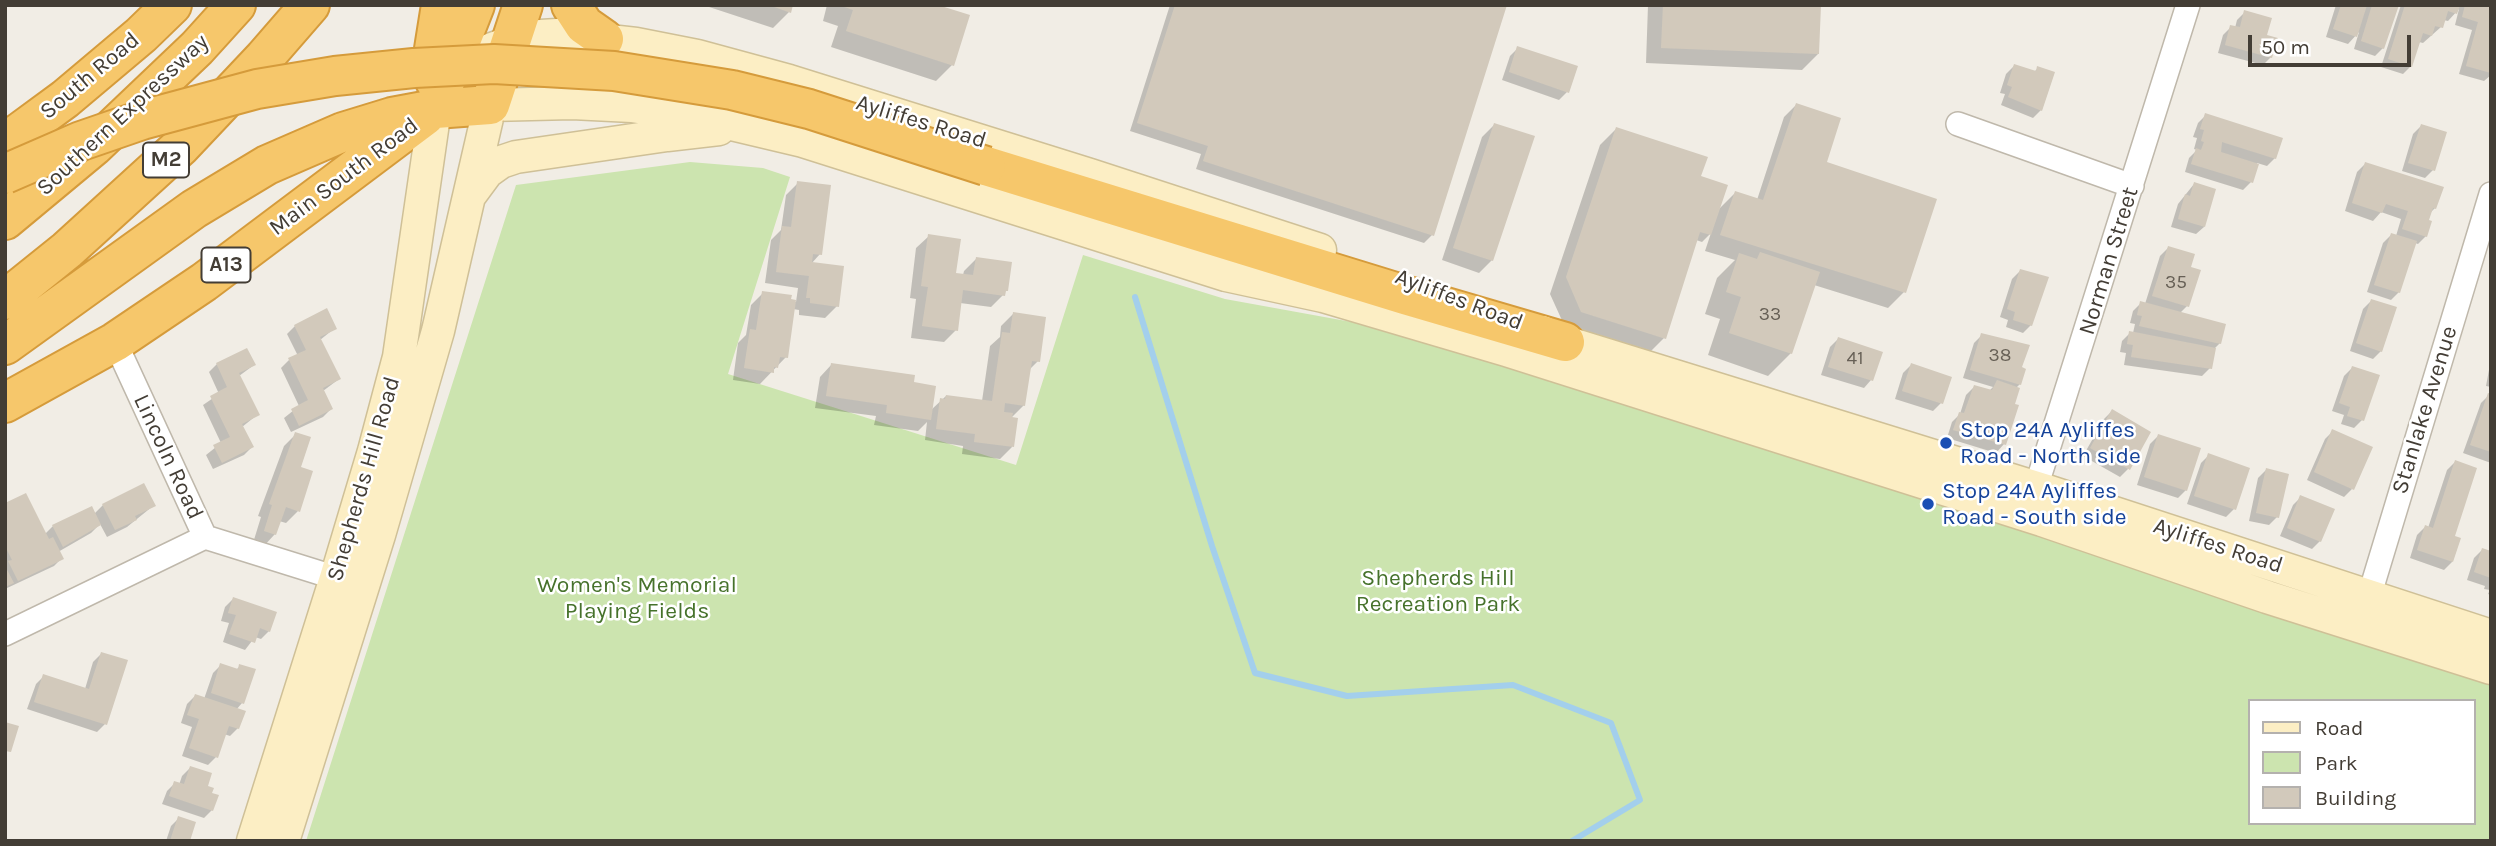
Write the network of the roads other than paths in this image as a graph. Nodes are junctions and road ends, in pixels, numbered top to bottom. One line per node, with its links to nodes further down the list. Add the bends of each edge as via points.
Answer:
1 (172, 5): 17 (highway, South Road, via 65,100)
2 (214, 5): 12 (highway)
3 (236, 5): 12 (highway, Southern Expressway / M2)
4 (310, 5): 23 (highway, M2, via 180,147 67,250)
5 (441, 5): 13 (highway, via 434,60)
6 (475, 5): 13 (highway)
7 (523, 5): 11 (highway)
8 (571, 5): 10 (highway, via 584,25)
9 (2188, 5): 19 (street, Norman Street)
10 (604, 39): 11 (main road, Ayliffes Road, via 557,35); 25 (main road, Ayliffes Road, via 750,70 1077,171 1439,290)
11 (509, 41): 13 (main road, Ayliffes Road, via 471,63); 14 (highway)
12 (142, 102): 22 (highway, Southern Expressway / M2)
13 (436, 104): 14 (highway, Ayliffes Road); 24 (highway, Main South Road / A13, via 204,282); 26 (highway, via 343,132 259,170 194,209); 30 (main road, Shepherds Hill Road, via 398,357 373,452)
14 (490, 105): 16 (main road, Ayliffes Road, via 632,106); 21 (main road, Shepherds Hill Road)
15 (1958, 124): 19 (street)
16 (748, 127): 21 (main road, via 516,157 487,172); 28 (main road, Ayliffes Road, via 816,144 1226,275 1313,293)
17 (5, 143)
18 (5, 174): 25 (highway, bridge, via 142,120 257,89 414,68 494,64 614,71 732,90 847,121)
19 (2132, 186): 28 (street, Norman Street)
20 (2491, 194): 31 (street, Stanlake Avenue)
21 (469, 196): 30 (main road, Shepherds Hill Road, via 438,331)
22 (5, 220)
23 (5, 299)
24 (115, 342): 27 (highway, Main South Road / A13); 29 (street, Lincoln Road)
25 (1565, 342): 28 (main road, Ayliffes Road)
26 (5, 345)
27 (5, 403)
28 (2032, 502): 31 (main road, Ayliffes Road); 32 (main road, Ayliffes Road)
29 (205, 537): 30 (street, Lincoln Road); 33 (street)
30 (349, 582): 36 (main road, Shepherds Hill Road); 37 (main road, Shepherds Hill Road)
31 (2369, 596): 32 (street, Stanlake Avenue); 34 (main road, Ayliffes Road)
32 (2360, 627): 35 (main road, Ayliffes Road)
33 (5, 634)
34 (2491, 636)
35 (2491, 668)
36 (253, 841)
37 (283, 841)

